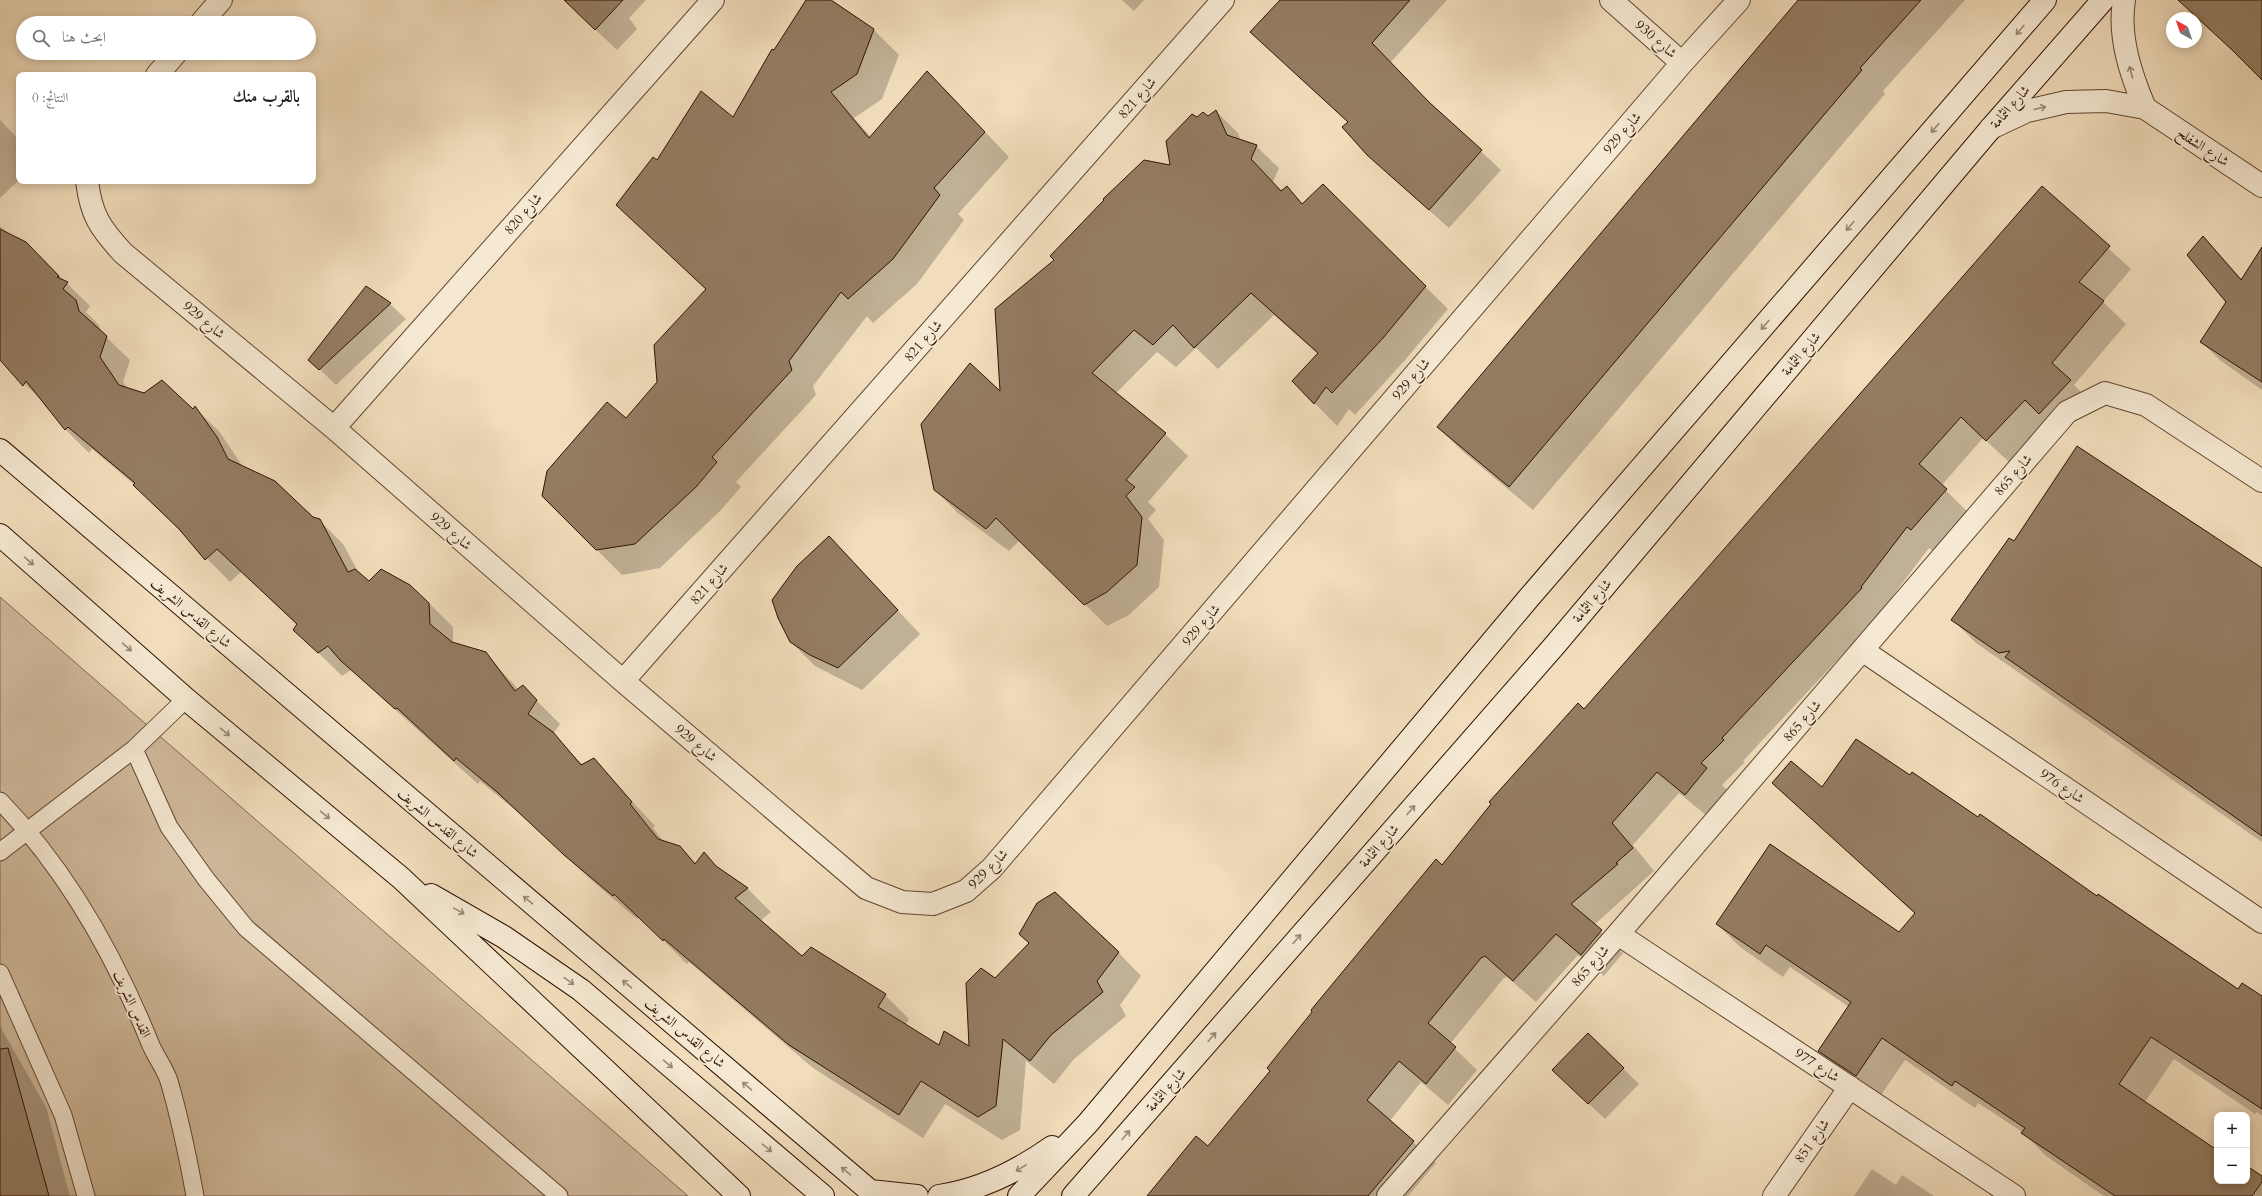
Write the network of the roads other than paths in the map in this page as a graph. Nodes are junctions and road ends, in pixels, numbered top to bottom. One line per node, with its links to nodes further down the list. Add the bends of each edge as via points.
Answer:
1 (221, 0): 9 (street)
2 (713, 0): 17 (street, شارع 820)
3 (1223, 0): 22 (street, شارع 821)
4 (1611, 0): 11 (street, شارع 930)
5 (1739, 0): 11 (street, شارع 929)
6 (2045, 0): 33 (street, one-way to 33, via 1538,588)
7 (2103, 0): 14 (street, شارع الثمامة)
8 (2124, 0): 13 (street, one-way to 8, via 2131,75 2124,41)
9 (208, 16)
10 (170, 60): 12 (street)
11 (1682, 63): 22 (street, شارع 929, via 992,868 966,891 933,904 902,902 866,888)
12 (160, 72)
13 (2145, 108): 14 (street, شارع الشفلح, one-way to 13, via 2027,112 2066,102 2106,101); 16 (street, شارع الشفلح)
14 (1991, 128): 34 (street, شارع الثمامة, one-way to 14, via 1555,645)
15 (87, 184): 17 (street, شارع 929, via 90,204 104,232 123,253)
16 (2262, 186)
17 (334, 428): 22 (street, شارع 929)
18 (0, 450): 35 (street, شارع القدس الشريف, one-way to 18)
19 (2262, 481): 21 (street, شارع 865, via 2146,405 2105,393 2067,412)
20 (0, 535): 23 (street, one-way to 23)
21 (1862, 650): 29 (street, شارع 976); 30 (street, شارع 865)
22 (623, 682)
23 (186, 699): 24 (lane); 28 (street, one-way to 28)
24 (134, 749): 26 (lane); 38 (lane, via 169,826 206,879 246,928)
25 (0, 800): 26 (lane, القدس الشريف)
26 (29, 831): 27 (lane); 37 (lane, القدس الشريف, via 75,894 134,1002 151,1046 169,1079)
27 (0, 852)
28 (401, 878): 39 (street); 40 (street, one-way to 40, via 504,936 581,990)
29 (2262, 922)
30 (1618, 934): 32 (street, شارع 977); 46 (street, شارع 865)
31 (0, 974): 36 (lane, via 63,1114)
32 (1850, 1087): 47 (street, شارع 851); 48 (street, شارع 977)
33 (1088, 1123): 42 (street, one-way to 42, via 1017,1171 961,1192); 43 (street)
34 (1105, 1160): 44 (street, شارع الثمامة); 45 (street)
35 (873, 1193): 41 (street)
36 (86, 1196)
37 (195, 1196)
38 (559, 1196)
39 (739, 1196)
40 (824, 1196)
41 (917, 1196)
42 (938, 1196)
43 (1019, 1196)
44 (1073, 1196)
45 (1088, 1196)
46 (1388, 1196)
47 (1774, 1196)
48 (2014, 1196)

